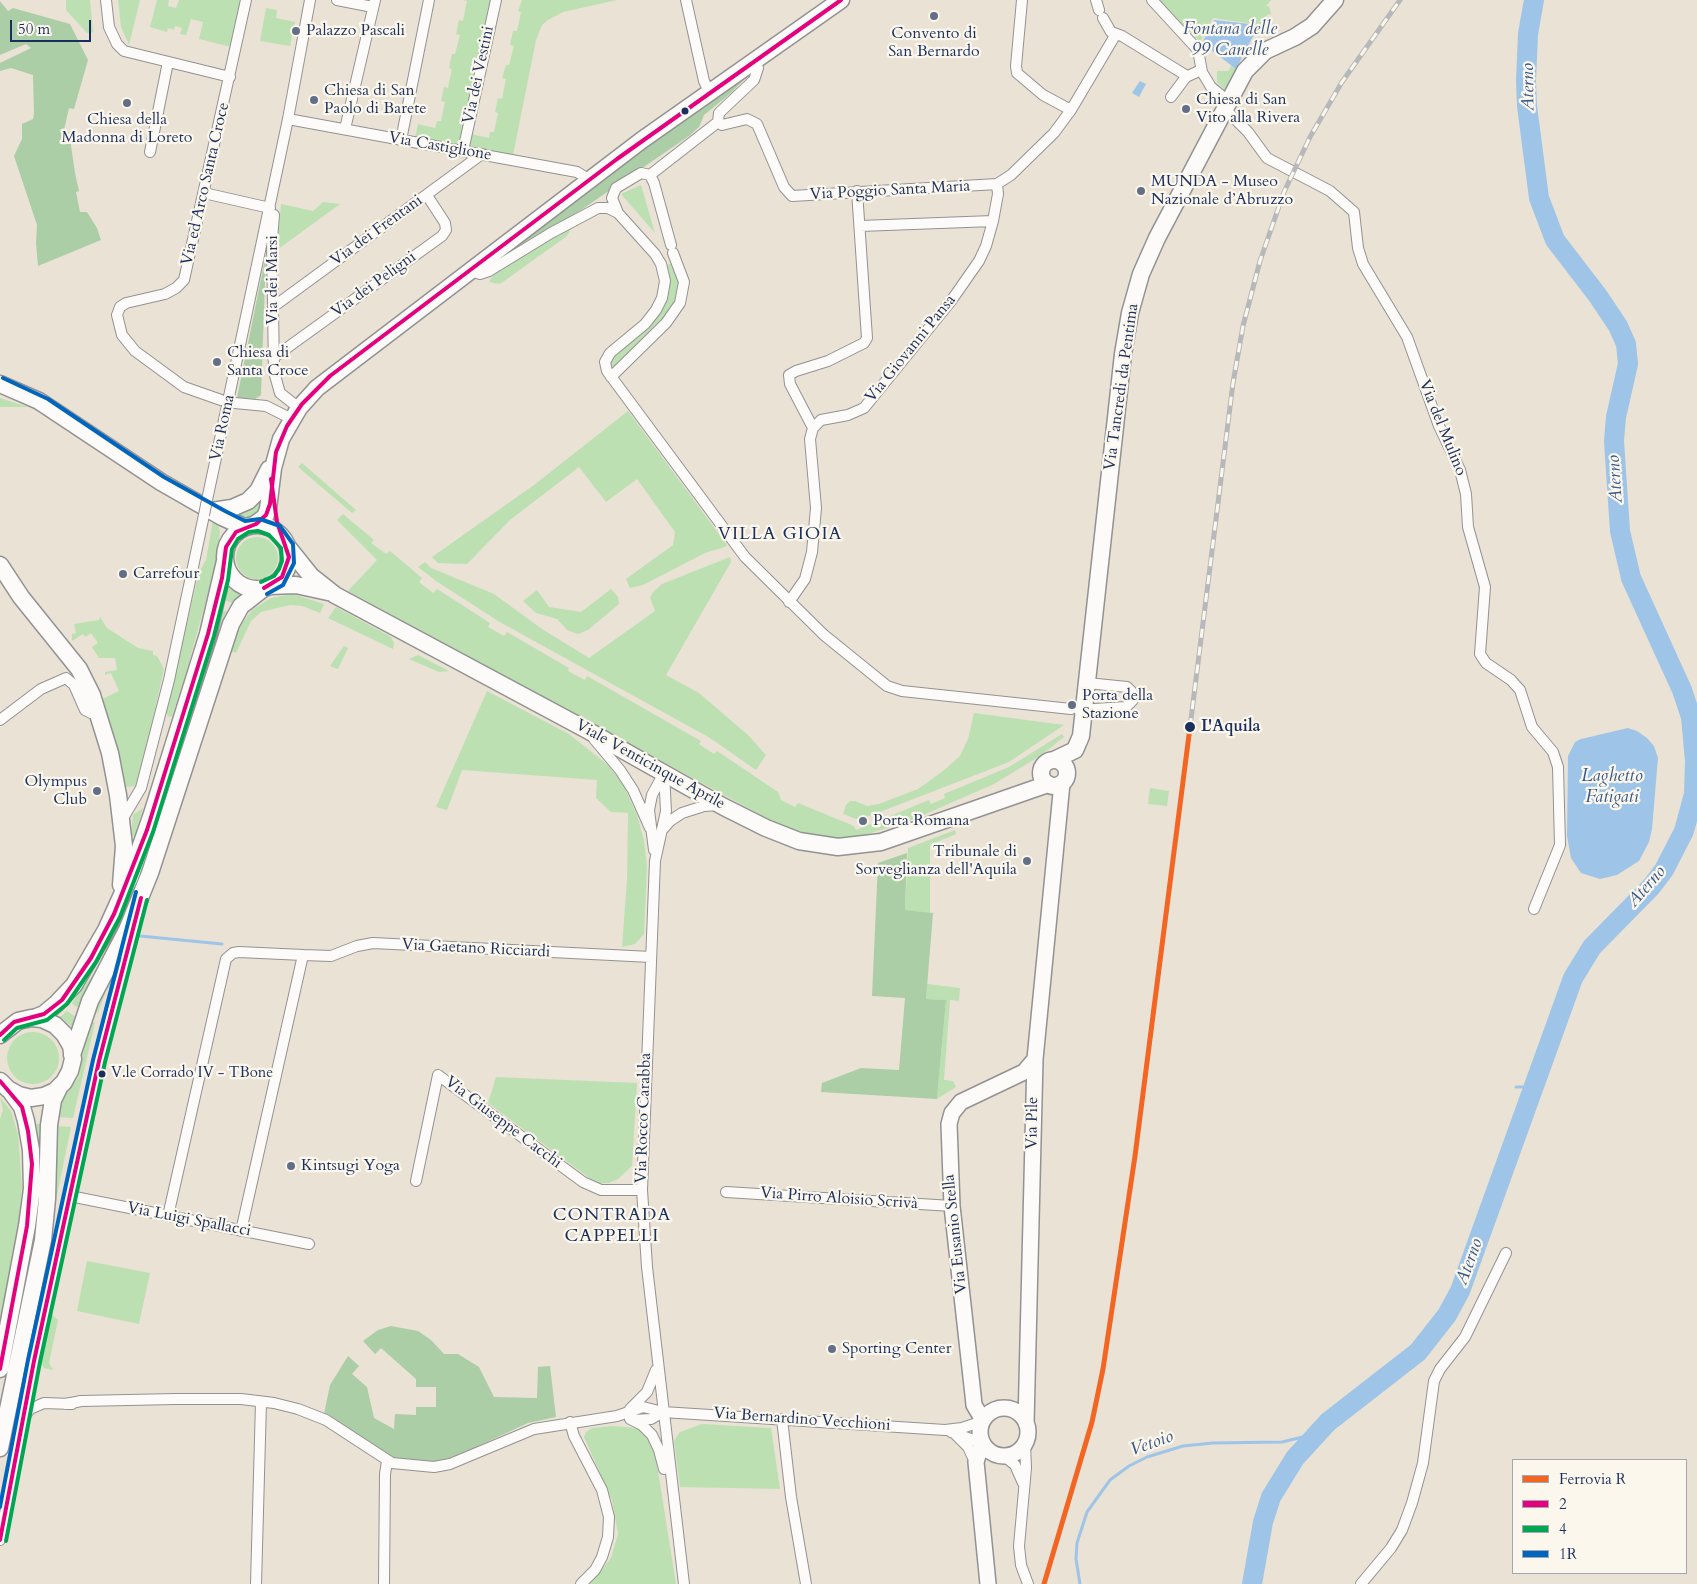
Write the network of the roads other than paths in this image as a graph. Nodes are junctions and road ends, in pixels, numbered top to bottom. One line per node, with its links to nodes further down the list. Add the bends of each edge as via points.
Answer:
1 (106, 0): 16 (street, via 107,17 116,42 126,52)
2 (246, 0): 19 (street, Via ed Arco Santa Croce)
3 (310, 0): 24 (street, Via Roma)
4 (337, 0): 12 (street)
5 (429, 0): 27 (street)
6 (496, 0): 28 (street, Via dei Vestini)
7 (686, 0): 20 (street)
8 (841, 0): 15 (main road)
9 (1022, 0): 23 (street, via 1017,73 1043,95)
10 (1152, 0): 17 (street, via 1197,48)
11 (1335, 0): 22 (main road, Via Tancredi da Pentima, via 1308,29 1268,48 1254,60)
12 (374, 4): 26 (street)
13 (1099, 9): 14 (street, via 1109,30)
14 (1116, 34): 18 (street); 23 (street)
15 (754, 61): 20 (main road); 25 (street, via 758,68 754,80 719,113)
16 (168, 62): 19 (street); 29 (street)
17 (1201, 70): 18 (street); 22 (street, Via del Mulino)
18 (1186, 76): 21 (street)
19 (230, 77): 35 (street, Via ed Arco Santa Croce)
20 (709, 92): 32 (main road)
21 (1171, 97)
22 (1226, 101): 66 (main road, Via Tancredi da Pentima, via 1141,274 1134,298 1123,354); 82 (street, Via del Mulino, via 1267,158 1327,189 1354,212 1363,264 1407,337 1439,426 1460,470 1466,494 1468,527 1485,588 1479,650 1486,663 1512,680 1520,690 1534,731 1553,752 1558,763 1560,845)
23 (1071, 110): 33 (street, via 1049,139 1011,176)
24 (288, 119): 26 (street, Via Castiglione); 37 (street, Via Roma)
25 (718, 122): 31 (street); 34 (street, Via Poggio Santa Maria, via 722,125 747,118 757,124 784,187 792,196)
26 (345, 129): 27 (street, Via Castiglione)
27 (402, 140): 28 (street, Via Castiglione)
28 (463, 151): 30 (street, Via Castiglione)
29 (150, 152)
30 (482, 154): 32 (street, Via Castiglione, via 577,172); 36 (street, Via dei Frentani)
31 (650, 175): 38 (street, via 641,173 616,188 612,198); 41 (street)
32 (590, 180): 43 (main road)
33 (997, 184): 34 (street, Via Poggio Santa Maria); 39 (street, Via Giovanni Pansa)
34 (858, 191): 40 (street)
35 (204, 193): 37 (street); 51 (street, Via ed Arco Santa Croce, via 182,283 165,294 123,304 117,319 125,341 140,356 184,387)
36 (431, 195): 44 (street, Via dei Frentani); 45 (street, Via dei Peligni, via 444,220 444,234)
37 (270, 205): 44 (street, Via dei Marsi, via 274,208); 58 (street, Via Roma)
38 (618, 213): 42 (street); 43 (street, via 604,208 594,210 489,271 477,274)
39 (993, 221): 40 (street); 55 (street, Via Giovanni Pansa, via 983,254 968,277 866,405 848,415 821,420)
40 (860, 226): 55 (street, via 866,340 828,361 794,371 788,377)
41 (672, 249): 42 (street, via 668,260); 42 (street, via 666,243 660,244); 46 (street, via 684,282 680,303 666,323)
42 (657, 257): 46 (street, via 665,281 662,298 645,324 606,358)
43 (471, 271): 54 (main road, via 330,376)
44 (273, 307): 45 (street, Via dei Marsi)
45 (273, 358): 47 (street, Via dei Marsi)
46 (611, 377): 65 (street, via 740,552)
47 (275, 381): 53 (street, via 274,397); 54 (street)
48 (0, 384): 50 (main road)
49 (0, 390): 50 (main road)
50 (22, 393): 58 (main road, via 45,404 161,482)
51 (221, 400)
52 (235, 403): 53 (street)
53 (261, 405): 54 (street)
54 (295, 413): 56 (main road)
55 (813, 428): 65 (street, via 810,443 816,508 812,552 804,578)
56 (277, 451): 57 (main road); 58 (main road, via 254,496 235,507)
57 (272, 486): 59 (main road, via 267,513); 60 (main road)
58 (208, 509): 59 (main road); 77 (street, Via Roma, via 141,788)
59 (249, 526): 60 (main road, via 268,527); 61 (main road, via 233,535)
60 (285, 542): 63 (main road, via 289,557 285,572); 64 (main road, Viale Venticinque Aprile, via 311,576)
61 (225, 561): 63 (main road, via 228,571 239,583 254,589); 83 (main road, via 210,626 152,814)
62 (0, 565): 68 (main road, via 26,604 79,670)
63 (267, 587): 64 (main road, Viale Venticinque Aprile, via 296,585); 81 (main road, via 246,601 231,624)
64 (335, 595): 70 (main road, Viale Venticinque Aprile)
65 (789, 602): 67 (street, via 890,688)
66 (1087, 683): 67 (main road, Via Tancredi da Pentima); 67 (street, via 1127,687 1134,699 1126,707)
67 (1076, 710): 71 (main road, Via Tancredi da Pentima)
68 (98, 712): 69 (street, via 86,711 72,681 66,678 41,689); 77 (main road, via 113,765)
69 (0, 720)
70 (586, 730): 73 (main road, Viale Venticinque Aprile); 78 (street, Via Rocco Carabba, via 628,780)
71 (1082, 731): 72 (main road, Viale Venticinque Aprile, via 1075,750); 74 (main road, Via Tancredi da Pentima, via 1081,752)
72 (1048, 764): 74 (main road, via 1042,779); 74 (main road, via 1064,765); 76 (main road, Viale Venticinque Aprile, via 1015,788)
73 (664, 773): 75 (main road, Viale Venticinque Aprile); 78 (street, Via Rocco Carabba, via 652,798); 79 (street, Via Rocco Carabba, via 666,804)
74 (1056, 781): 76 (main road, Viale Venticinque Aprile); 90 (street, Via Pile, via 1057,823)
75 (721, 806): 76 (main road, Viale Venticinque Aprile, via 788,838 838,847 888,840); 79 (street, via 704,806 682,813)
76 (982, 806)
77 (122, 820): 83 (main road, via 124,864)
78 (650, 828): 80 (street, Via Rocco Carabba)
79 (662, 832): 80 (street, Via Rocco Carabba)
80 (655, 861): 85 (street, Via Rocco Carabba)
81 (142, 894): 89 (main road, via 90,1001); 98 (street, via 99,1061)
82 (1534, 910)
83 (114, 914): 86 (main road, via 91,958 66,994 50,1010)
84 (303, 955): 85 (street, Via Gaetano Ricciardi, via 334,955 373,943); 100 (street, Via Gaetano Ricciardi, via 239,952 226,959); 101 (street)
85 (651, 957): 96 (street, Via Rocco Carabba)
86 (34, 1018): 87 (main road); 89 (main road, via 47,1020 58,1027 69,1042)
87 (7, 1023): 88 (main road)
88 (0, 1035)
89 (72, 1055): 93 (main road, via 70,1071)
90 (1035, 1059): 91 (street, Via Eusanio Stella, via 1027,1070); 94 (street, Via Pile)
91 (1009, 1080): 94 (street, via 1026,1080); 99 (street, Via Eusanio Stella, via 967,1098 952,1112 948,1130)
92 (6, 1086): 93 (main road, via 23,1097 36,1098); 105 (main road, via 22,1108 28,1131 32,1189 28,1226)
93 (59, 1088): 120 (main road, via 53,1100 49,1125 44,1233)
94 (1034, 1096): 116 (street, Via Pile)
95 (416, 1181): 96 (street, Via Giuseppe Cacchi, via 438,1075 583,1182 601,1190)
96 (642, 1190): 104 (street, Via Rocco Carabba)
97 (726, 1192): 99 (street, Via Pirro Aloisio Scrivà)
98 (70, 1196): 100 (street, Via Luigi Spallacci); 106 (street)
99 (952, 1206): 109 (street, Via Eusanio Stella)
100 (168, 1216): 101 (street, Via Luigi Spallacci)
101 (241, 1231): 102 (street, Via Luigi Spallacci)
102 (308, 1244)
103 (1506, 1253): 135 (street, via 1465,1337 1434,1381 1423,1463 1402,1530)
104 (657, 1362): 110 (street, Via Rocco Carabba); 112 (street, via 647,1392)
105 (0, 1369)
106 (30, 1382): 107 (street, via 36,1394); 111 (street)
107 (47, 1402): 108 (street, via 241,1399); 111 (street, via 30,1409)
108 (261, 1402): 122 (street, via 287,1406 320,1417); 128 (street)
109 (974, 1402): 114 (street, Via Eusanio Stella); 117 (street, via 968,1422)
110 (663, 1412): 112 (street, Via Bernardino Vecchioni, via 647,1408); 113 (street, Via Bernardino Vecchioni); 125 (street, Via Rocco Carabba)
111 (24, 1416): 127 (street)
112 (624, 1416): 115 (street, Via Bernardino Vecchioni); 125 (street, via 642,1425 655,1440)
113 (782, 1419): 117 (street, Via Bernardino Vecchioni); 132 (street)
114 (983, 1420): 116 (street, via 994,1410 1005,1408 1016,1412); 117 (street, Via Bernardino Vecchioni); 118 (street)
115 (570, 1422): 122 (street, Via Bernardino Vecchioni, via 528,1431 442,1467); 130 (street, via 602,1490 609,1517 602,1557)
116 (1026, 1423): 119 (street)
117 (953, 1431): 118 (street, Via Bernardino Vecchioni); 123 (street, via 968,1447)
118 (982, 1443): 121 (street); 123 (street)
119 (1025, 1443): 121 (street, via 1016,1453); 124 (street)
120 (0, 1448)
121 (1000, 1456): 124 (street, via 1017,1467); 126 (street, via 986,1464)
122 (387, 1461): 129 (street)
123 (976, 1464): 126 (street)
124 (1024, 1487): 134 (street, via 1019,1546)
125 (672, 1488): 131 (street, Via Rocco Carabba)
126 (980, 1489): 133 (street)
127 (0, 1540)
128 (256, 1584)
129 (384, 1584)
130 (581, 1584)
131 (684, 1584)
132 (806, 1584)
133 (988, 1584)
134 (1028, 1584)
135 (1362, 1584)

